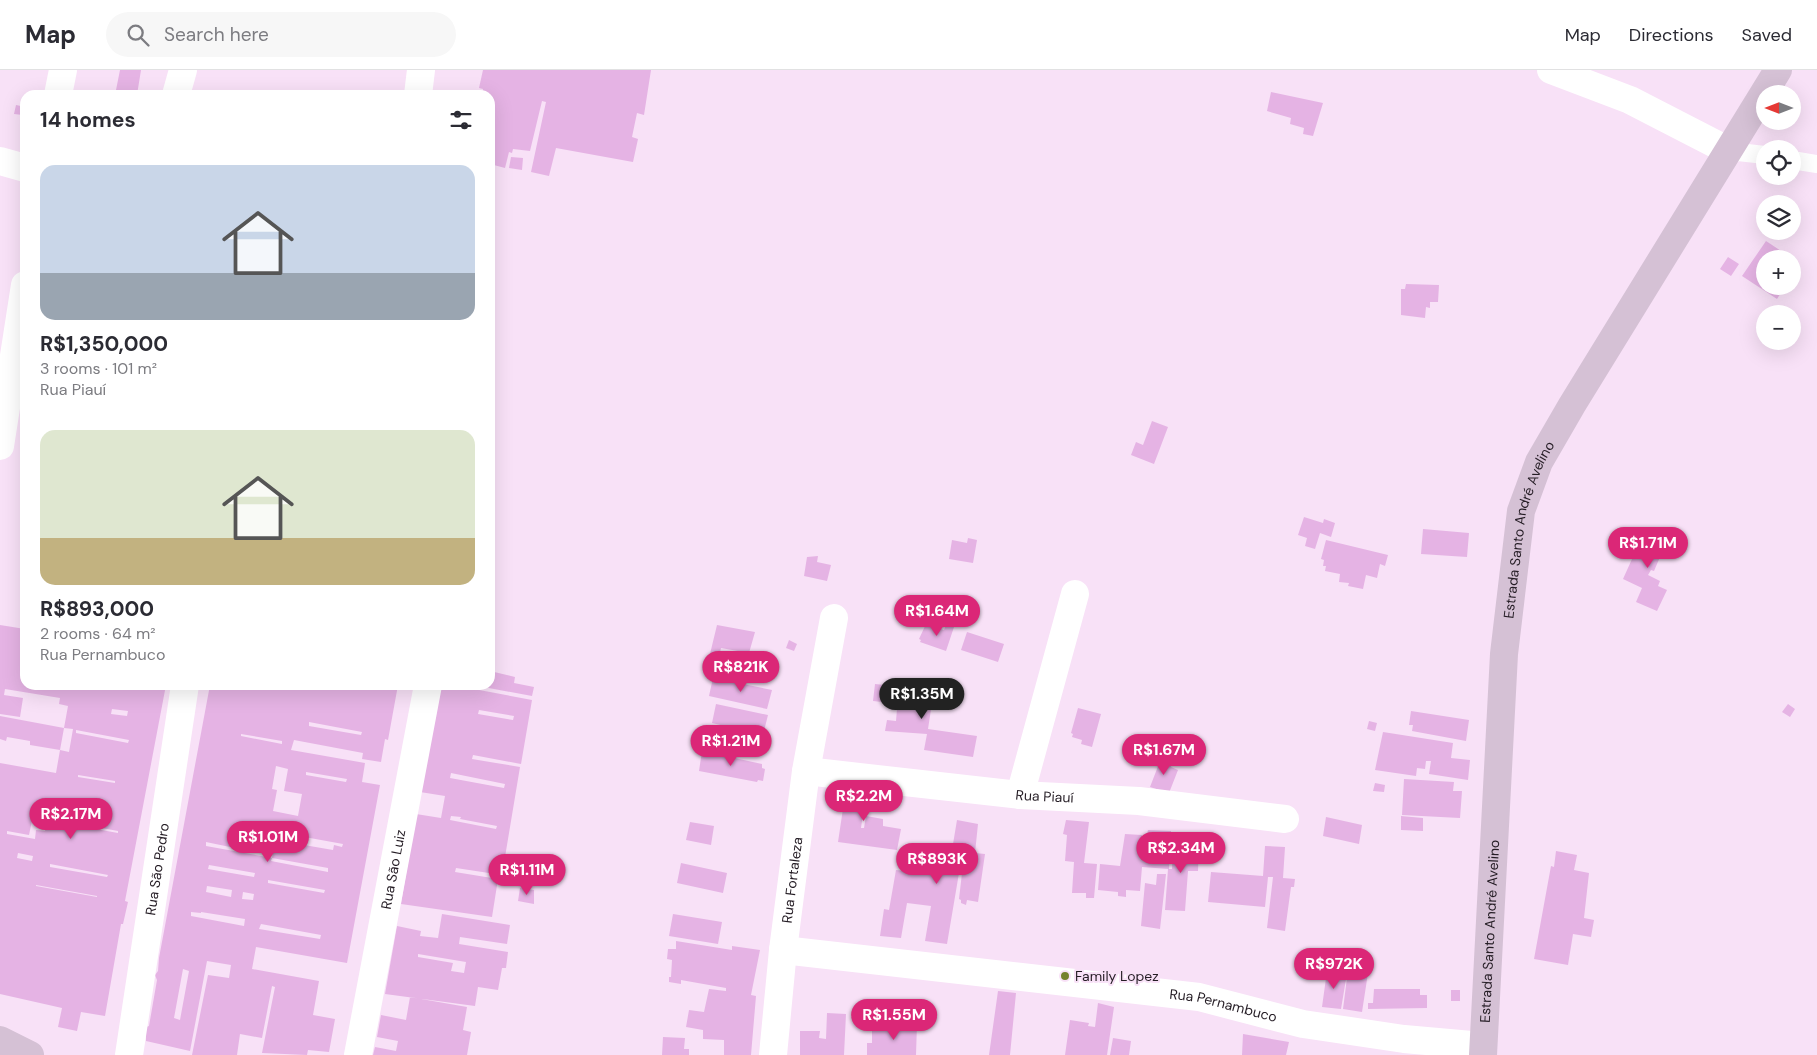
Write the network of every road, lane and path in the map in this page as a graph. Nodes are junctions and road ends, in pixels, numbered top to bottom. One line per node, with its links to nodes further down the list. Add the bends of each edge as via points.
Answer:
1 (63, 70): 6 (street)
2 (183, 70): 7 (street)
3 (421, 70): 8 (street)
4 (1551, 70): 9 (street, via 1630,100)
5 (1778, 70): 9 (main road, Estrada Santo André Avelino)
6 (59, 90)
7 (177, 90)
8 (419, 90)
9 (1729, 151): 10 (lane); 26 (main road, Estrada Santo André Avelino, via 1539,462 1521,511 1504,654)
10 (1756, 154)
11 (0, 161): 14 (street)
12 (1801, 161): 13 (lane)
13 (1817, 164)
14 (20, 167)
15 (20, 317): 16 (street)
16 (0, 446)
17 (1075, 594): 22 (street)
18 (834, 618): 21 (street, Rua Fortaleza)
19 (183, 690): 28 (street, Rua São Pedro)
20 (427, 690): 29 (street, Rua São Luiz)
21 (806, 771): 22 (street, Rua Piauí); 24 (street, Rua Fortaleza)
22 (1020, 795): 23 (street, Rua Piauí, via 1139,801)
23 (1285, 819)
24 (783, 950): 26 (street, Rua Pernambuco, via 1199,997 1303,1024); 30 (street, Rua Fortaleza)
25 (0, 1040): 27 (main road)
26 (1483, 1050)
27 (30, 1055)
28 (129, 1055)
29 (358, 1055)
30 (773, 1055)

